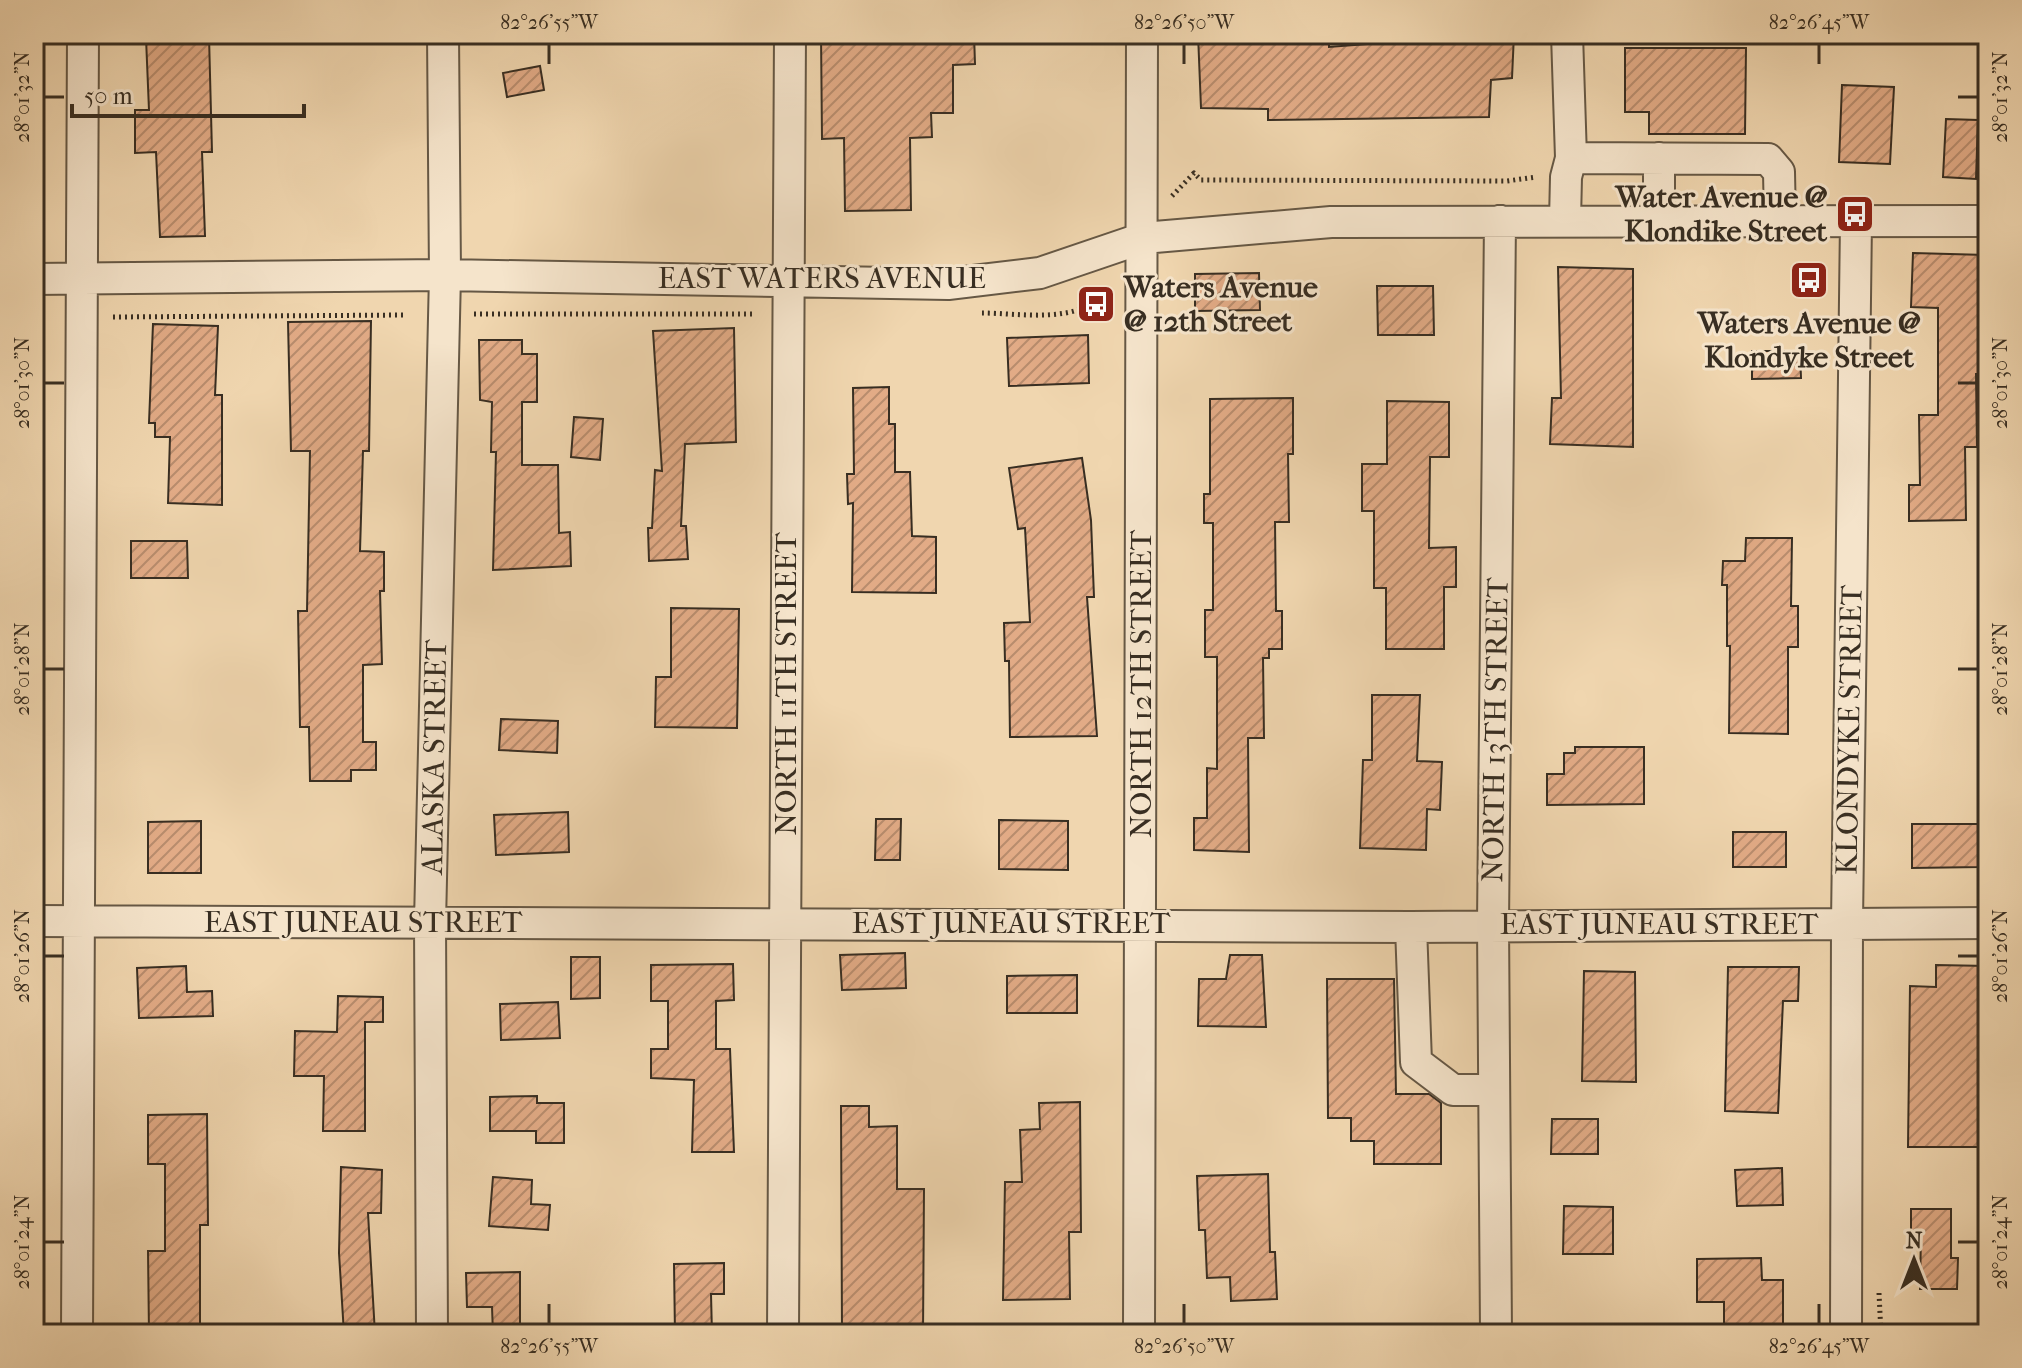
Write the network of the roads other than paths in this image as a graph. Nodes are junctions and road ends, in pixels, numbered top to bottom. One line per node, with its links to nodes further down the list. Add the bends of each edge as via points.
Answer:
1 (83, 34): 17 (street)
2 (443, 34): 15 (street, ALASKA STREET)
3 (790, 34): 18 (street, NORTH 11TH STREET)
4 (1142, 34): 14 (street, NORTH 12TH STREET)
5 (1567, 34): 6 (street)
6 (1571, 158): 7 (street); 8 (street)
7 (1659, 158): 9 (street); 11 (street, via 1768,159 1779,172)
8 (1565, 220): 9 (street, EAST WATERS AVENUE); 10 (street, EAST WATERS AVENUE)
9 (1659, 220): 11 (street, EAST WATERS AVENUE)
10 (1500, 221): 14 (street, EAST WATERS AVENUE, via 1331,222); 25 (street, NORTH 13TH STREET)
11 (1780, 221): 12 (street, EAST WATERS AVENUE)
12 (1856, 221): 13 (street, EAST WATERS AVENUE); 23 (street, KLONDYKE STREET)
13 (1988, 221)
14 (1143, 238): 18 (street, EAST WATERS AVENUE, via 1040,273 948,284); 26 (street, NORTH 12TH STREET)
15 (445, 275): 17 (street, EAST WATERS AVENUE); 18 (street, EAST WATERS AVENUE); 21 (street, ALASKA STREET)
16 (34, 279): 17 (street, EAST WATERS AVENUE)
17 (82, 279): 20 (street)
18 (789, 281): 22 (street, NORTH 11TH STREET)
19 (34, 921): 20 (street, EAST JUNEAU STREET)
20 (77, 921): 21 (street, EAST JUNEAU STREET); 29 (street)
21 (430, 922): 22 (street, EAST JUNEAU STREET); 30 (street, ALASKA STREET)
22 (784, 923): 26 (street, EAST JUNEAU STREET); 31 (street, NORTH 11TH STREET)
23 (1847, 923): 24 (street, EAST JUNEAU STREET); 25 (street, EAST JUNEAU STREET); 34 (street, KLONDYKE STREET)
24 (1988, 923)
25 (1493, 924): 27 (street, EAST JUNEAU STREET); 28 (street, NORTH 13TH STREET)
26 (1141, 925): 27 (street, EAST JUNEAU STREET); 32 (street, NORTH 12TH STREET)
27 (1411, 927): 28 (street, via 1416,1062 1453,1090)
28 (1494, 1090): 33 (street, NORTH 13TH STREET)
29 (77, 1334)
30 (432, 1334)
31 (783, 1334)
32 (1139, 1334)
33 (1496, 1334)
34 (1846, 1334)

